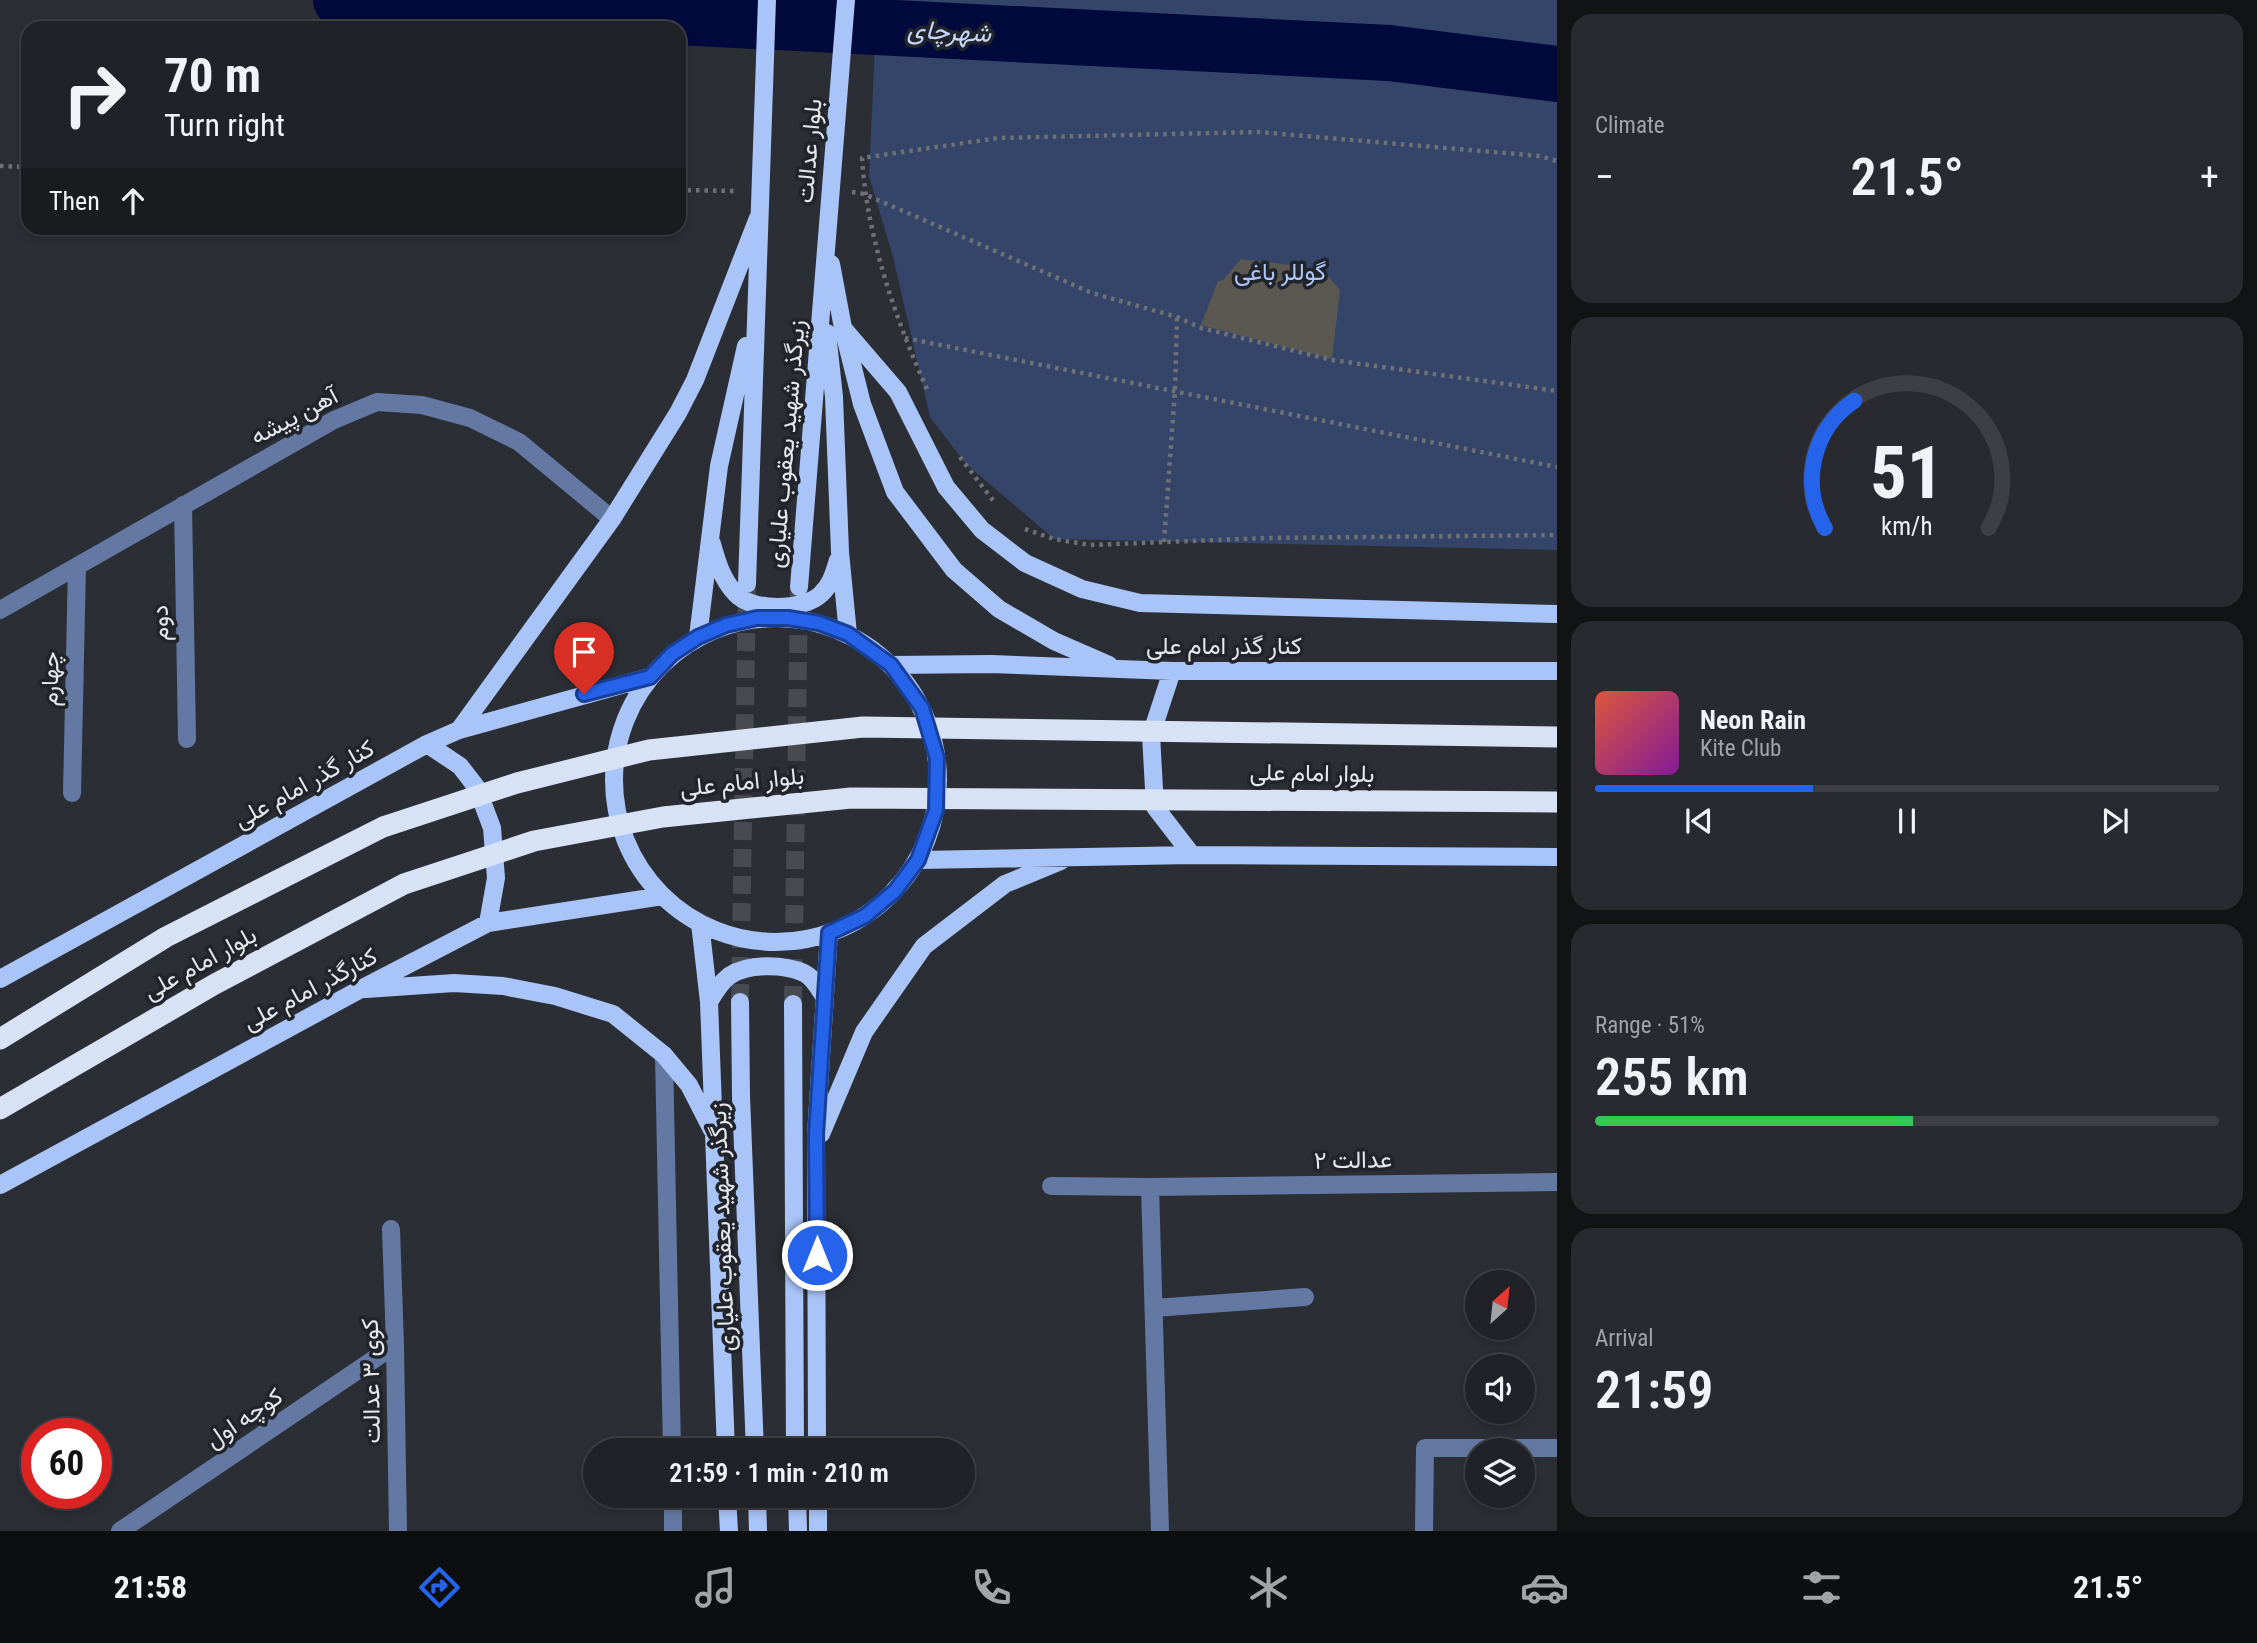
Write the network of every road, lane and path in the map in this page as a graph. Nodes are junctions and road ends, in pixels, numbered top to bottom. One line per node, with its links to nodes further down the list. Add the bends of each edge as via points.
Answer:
1 (767, 0): 8 (main road, بلوار عدالت)
2 (846, 0): 6 (main road, بلوار عدالت)
3 (1557, 161): 9 (path, via 1258,132 998,138 862,158)
4 (0, 166): 5 (path)
5 (21, 167)
6 (831, 183): 9 (path); 11 (main road, بلوار عدالت)
7 (686, 190): 8 (path)
8 (759, 192): 10 (main road, بلوار عدالت)
9 (864, 194): 14 (path, via 1092,293); 16 (path)
10 (758, 218): 12 (main road, بلوار عدالت); 24 (main road, via 695,380)
11 (826, 240): 13 (main road, بلوار عدالت); 15 (main road)
12 (755, 305): 27 (main road, via 719,466); 31 (main road, زیرگذر شهید یعقوب علیاری)
13 (821, 306): 29 (main road, via 834,397); 32 (main road, زیرگذر شهید یعقوب علیاری)
14 (1177, 317): 17 (path); 18 (path, via 1201,328 1332,360)
15 (843, 328): 34 (main road, via 898,392 946,487 982,530 1025,563 1082,589 1140,603); 38 (main road, via 862,404 895,492 954,570 999,609 1054,641)
16 (904, 338): 17 (path); 19 (path)
17 (1175, 390): 21 (path); 28 (path)
18 (1557, 391)
19 (931, 398)
20 (952, 447): 23 (path)
21 (1557, 467)
22 (183, 505): 24 (street, آهن پیشه, via 334,419 377,402 422,405 470,418 519,442); 30 (street, آهن پیشه); 44 (street, دوم)
23 (1002, 512)
24 (612, 519): 42 (main road)
25 (1019, 525): 28 (path, via 1054,540 1090,545)
26 (1557, 535): 28 (path)
27 (710, 538): 29 (main road, via 719,571 736,595 754,604 780,607 808,602 821,594 833,577); 36 (main road)
28 (1164, 542)
29 (840, 552): 35 (main road)
30 (77, 566): 33 (street, آهن پیشه); 46 (street, چهارم)
31 (747, 584)
32 (799, 587)
33 (0, 610)
34 (1557, 614)
35 (848, 634): 36 (main road, via 819,623 757,618); 37 (main road)
36 (698, 637): 41 (main road, via 672,654)
37 (891, 665): 38 (main road, کنار گذر امام علی); 51 (main road, via 922,708 937,758 936,810)
38 (1122, 670): 39 (main road, کنار گذر امام علی)
39 (1172, 671): 40 (main road, کنار گذر امام علی); 48 (main road, via 1151,734 1155,807)
40 (1557, 671)
41 (650, 677): 42 (main road, کنار گذر امام علی); 52 (main road, via 625,718 614,765 616,801 634,858)
42 (459, 730): 45 (main road, کنار گذر امام علی)
43 (1557, 737): 62 (highway, بلوار امام علی, bridge, via 863,727 649,750 517,783 383,827 166,937)
44 (187, 739)
45 (427, 744): 53 (main road, via 460,766 477,788 492,828 496,878); 56 (main road, کنار گذر امام علی)
46 (72, 793)
47 (1557, 802): 64 (highway, بلوار امام علی, bridge, via 851,798 663,817 534,841 404,884 215,984)
48 (1192, 855): 49 (main road); 50 (main road)
49 (1071, 857): 51 (main road); 66 (main road, via 1005,884 924,946 864,1032)
50 (1557, 857)
51 (918, 860): 55 (main road, via 895,891 865,916)
52 (663, 896): 53 (main road, کنارگذر امام علی); 54 (main road)
53 (488, 923): 57 (main road, کنارگذر امام علی)
54 (700, 923): 55 (main road, via 751,940 803,940); 59 (main road)
55 (829, 933): 58 (main road)
56 (0, 979)
57 (359, 990): 63 (main road, via 454,983 555,996 613,1014); 68 (main road, کنارگذر امام علی)
58 (825, 998): 59 (main road, via 804,973 762,967 732,974); 66 (main road)
59 (709, 1002): 65 (main road)
60 (740, 1002): 77 (main road, زیرگذر شهید یعقوب علیاری)
61 (793, 1004): 78 (main road)
62 (0, 1039)
63 (664, 1055): 65 (main road, via 689,1085); 75 (street)
64 (0, 1109)
65 (715, 1137): 76 (main road)
66 (816, 1143): 79 (main road)
67 (1557, 1182): 70 (street, عدالت ۲)
68 (0, 1185)
69 (1051, 1186): 70 (street, عدالت ۲)
70 (1150, 1187): 73 (street)
71 (391, 1230): 74 (street, کوی ۳ عدالت)
72 (1305, 1297): 73 (street)
73 (1154, 1308): 93 (street)
74 (395, 1345): 86 (street, کوچه اول); 87 (street, کوی ۳ عدالت)
75 (672, 1438)
76 (726, 1438)
77 (754, 1438)
78 (795, 1438)
79 (817, 1438)
80 (1557, 1448): 94 (street, via 1426,1448)
81 (673, 1508): 88 (street)
82 (728, 1508): 89 (main road)
83 (757, 1508): 90 (main road)
84 (797, 1508): 91 (main road)
85 (818, 1508): 92 (main road)
86 (120, 1531)
87 (398, 1531)
88 (673, 1531)
89 (729, 1531)
90 (758, 1531)
91 (798, 1531)
92 (818, 1531)
93 (1160, 1531)
94 (1424, 1531)

